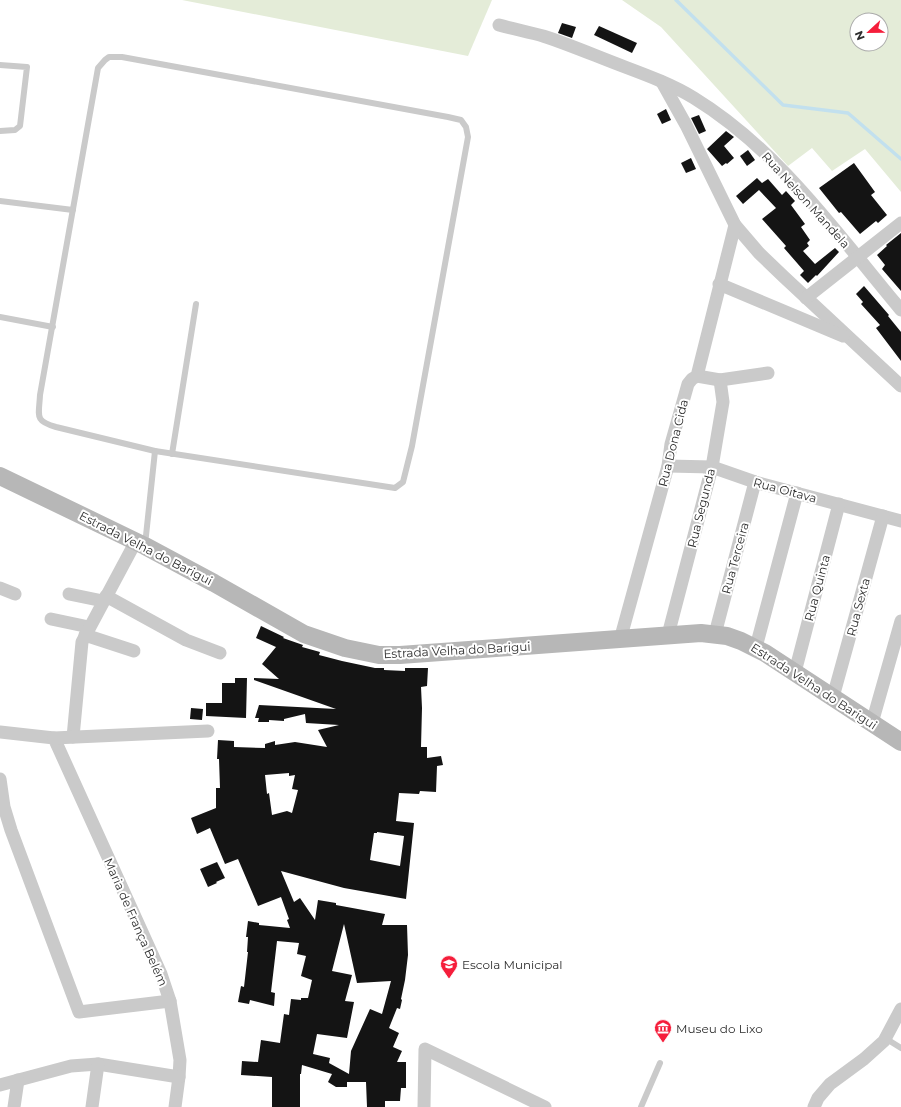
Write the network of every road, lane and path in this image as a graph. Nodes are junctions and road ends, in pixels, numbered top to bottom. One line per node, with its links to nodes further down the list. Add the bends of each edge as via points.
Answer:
1 (499, 25): 3 (street, Rua Nelson Mandela, via 561,42)
2 (0, 65): 4 (lane, via 27,67 20,126 15,130)
3 (662, 82): 8 (street); 9 (street, Rua Nelson Mandela, via 710,108 756,145 811,202)
4 (0, 131)
5 (0, 201): 6 (lane)
6 (73, 210): 15 (lane); 22 (lane, via 98,68 109,57 122,57 461,120 466,127 468,137 412,446 403,482 395,488)
7 (901, 223): 9 (street)
8 (735, 225): 10 (street, Rua Dona Cida); 11 (street, via 759,253)
9 (857, 257): 11 (street); 13 (street, Rua Nelson Mandela)
10 (719, 284): 16 (street); 18 (street, Rua Dona Cida)
11 (806, 298): 16 (street)
12 (196, 304): 22 (lane)
13 (901, 310)
14 (0, 317): 15 (lane)
15 (53, 326): 21 (lane, via 40,395 41,421)
16 (852, 340): 20 (street)
17 (768, 373): 19 (street)
18 (697, 376): 19 (street); 23 (street, Rua Dona Cida, via 688,384 671,444)
19 (720, 380): 24 (street, Rua Segunda, via 723,402)
20 (901, 386)
21 (155, 451): 22 (lane); 31 (lane)
22 (172, 454)
23 (668, 466): 24 (street, Rua Oitava); 41 (street, Rua Dona Cida)
24 (712, 467): 26 (street, Rua Oitava); 40 (street, Rua Segunda)
25 (0, 476): 31 (street, Estrada Velha do Barigui)
26 (755, 482): 27 (street, Rua Oitava); 39 (street, Rua Terceira)
27 (797, 493): 28 (street, Rua Oitava); 42 (street)
28 (839, 504): 29 (street, Rua Oitava); 45 (street, Rua Quinta)
29 (883, 516): 30 (street, Rua Oitava); 46 (street, Rua Sexta)
30 (901, 521)
31 (141, 544): 35 (street); 41 (street, Estrada Velha do Barigui, via 304,634 331,645 361,652 420,654)
32 (0, 588): 33 (street)
33 (15, 594)
34 (69, 594): 35 (street)
35 (104, 598): 38 (street); 44 (street, via 186,640)
36 (51, 619): 38 (street)
37 (901, 621): 47 (street)
38 (87, 631): 43 (street); 50 (street, via 81,651)
39 (715, 634): 40 (street, Estrada Velha do Barigui); 42 (street, Estrada Velha do Barigui)
40 (668, 635): 41 (street, Estrada Velha do Barigui)
41 (620, 640)
42 (756, 647): 45 (street, Estrada Velha do Barigui)
43 (134, 651)
44 (220, 653)
45 (795, 672): 46 (street, Estrada Velha do Barigui)
46 (833, 697): 47 (street, Estrada Velha do Barigui)
47 (872, 723): 52 (street, Estrada Velha do Barigui)
48 (208, 731): 50 (street)
49 (0, 732): 51 (street)
50 (74, 737): 51 (street)
51 (54, 738): 54 (street, Maria de França Belém, via 161,974)
52 (901, 742)
53 (0, 779): 54 (street, Maria de França Belém, via 11,830 79,1012)
54 (170, 1001): 60 (street, via 180,1060)
55 (901, 1009): 56 (street)
56 (885, 1038): 57 (lane); 69 (street, via 864,1059 830,1084)
57 (901, 1048)
58 (660, 1063): 68 (lane)
59 (98, 1064): 60 (street); 61 (street, via 71,1066); 64 (street)
60 (180, 1077): 65 (street)
61 (18, 1080): 62 (street); 63 (street)
62 (0, 1085)
63 (14, 1107)
64 (92, 1107)
65 (175, 1107)
66 (424, 1107): 67 (street, via 425,1049)
67 (545, 1107)
68 (641, 1107)
69 (814, 1107)

